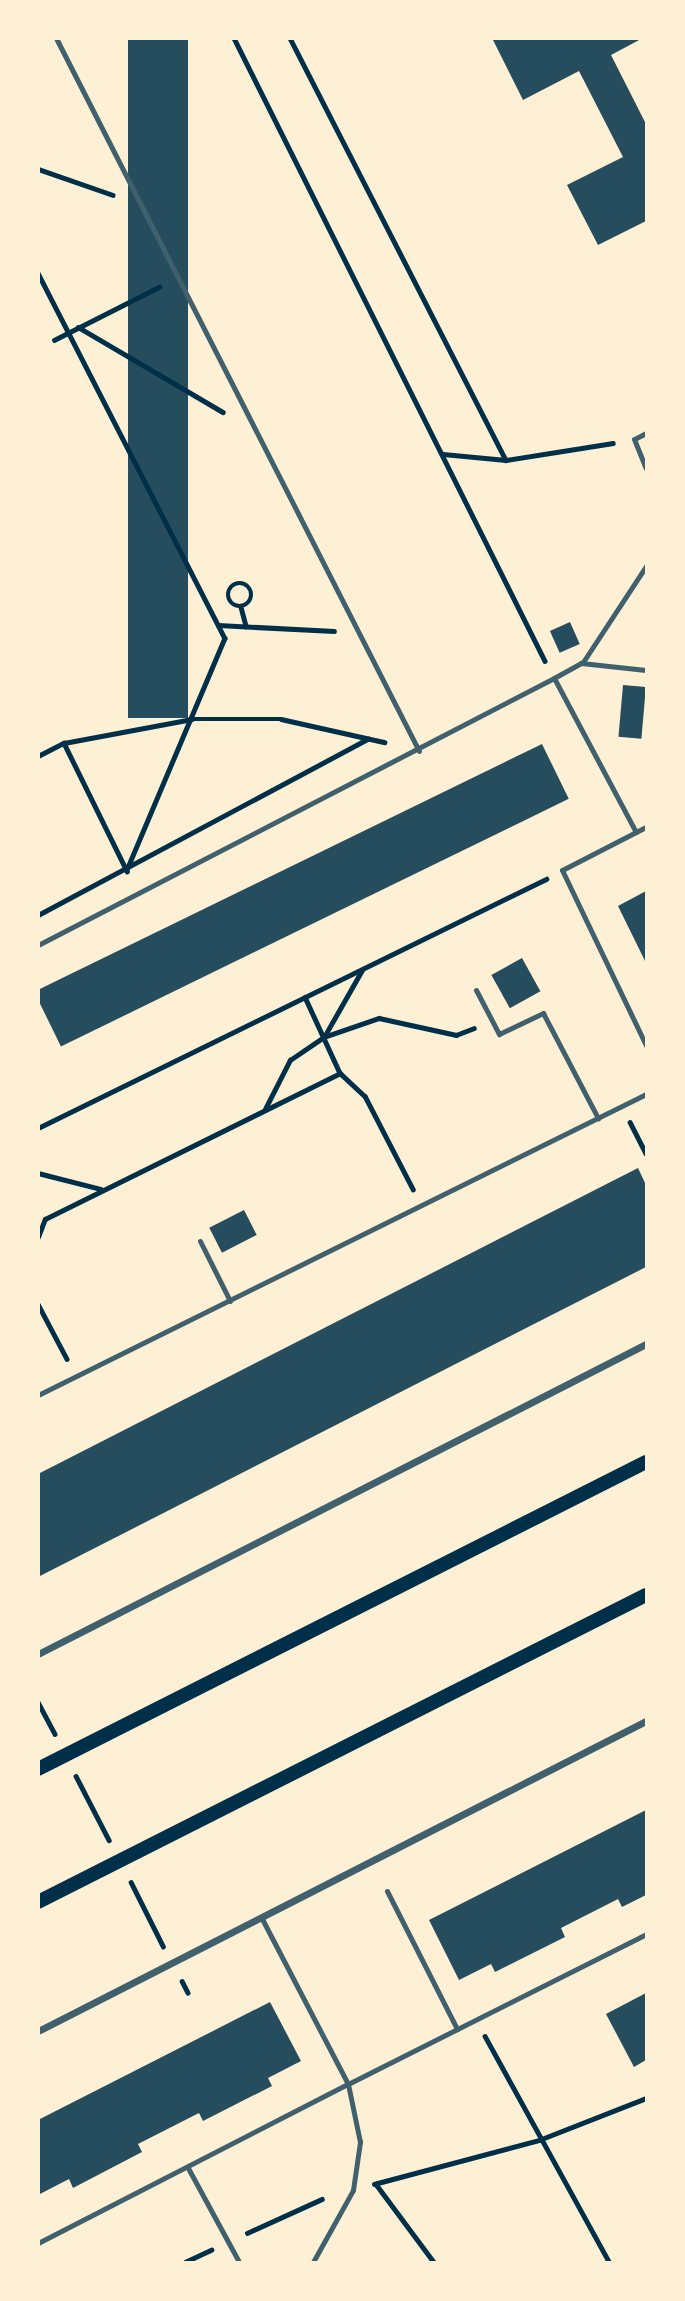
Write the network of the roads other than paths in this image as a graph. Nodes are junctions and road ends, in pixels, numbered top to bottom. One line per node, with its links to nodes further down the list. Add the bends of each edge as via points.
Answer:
1 (56, 38): 8 (lane)
2 (646, 433): 3 (lane, via 634,439)
3 (646, 468)
4 (646, 566): 5 (lane)
5 (583, 662): 6 (lane); 7 (lane)
6 (646, 670)
7 (554, 678): 8 (lane); 10 (lane)
8 (419, 751): 11 (lane)
9 (646, 827): 10 (lane)
10 (636, 832): 13 (lane, via 562,870)
11 (38, 945)
12 (475, 990): 15 (lane, via 499,1034 544,1013)
13 (646, 1045)
14 (646, 1094): 15 (lane)
15 (598, 1118): 17 (lane)
16 (200, 1241): 17 (lane)
17 (230, 1301): 19 (lane)
18 (646, 1344): 22 (street)
19 (38, 1395)
20 (646, 1462): 24 (main road)
21 (646, 1595): 26 (main road)
22 (38, 1654)
23 (646, 1721): 27 (street)
24 (38, 1769)
25 (387, 1891): 29 (lane)
26 (38, 1902)
27 (261, 1917): 30 (street); 31 (lane)
28 (646, 1934): 29 (lane)
29 (457, 2029): 31 (lane)
30 (38, 2031)
31 (348, 2084): 32 (lane); 35 (lane, via 360,2142 353,2190)
32 (188, 2168): 33 (lane); 34 (lane)
33 (38, 2244)
34 (239, 2263)
35 (313, 2263)

